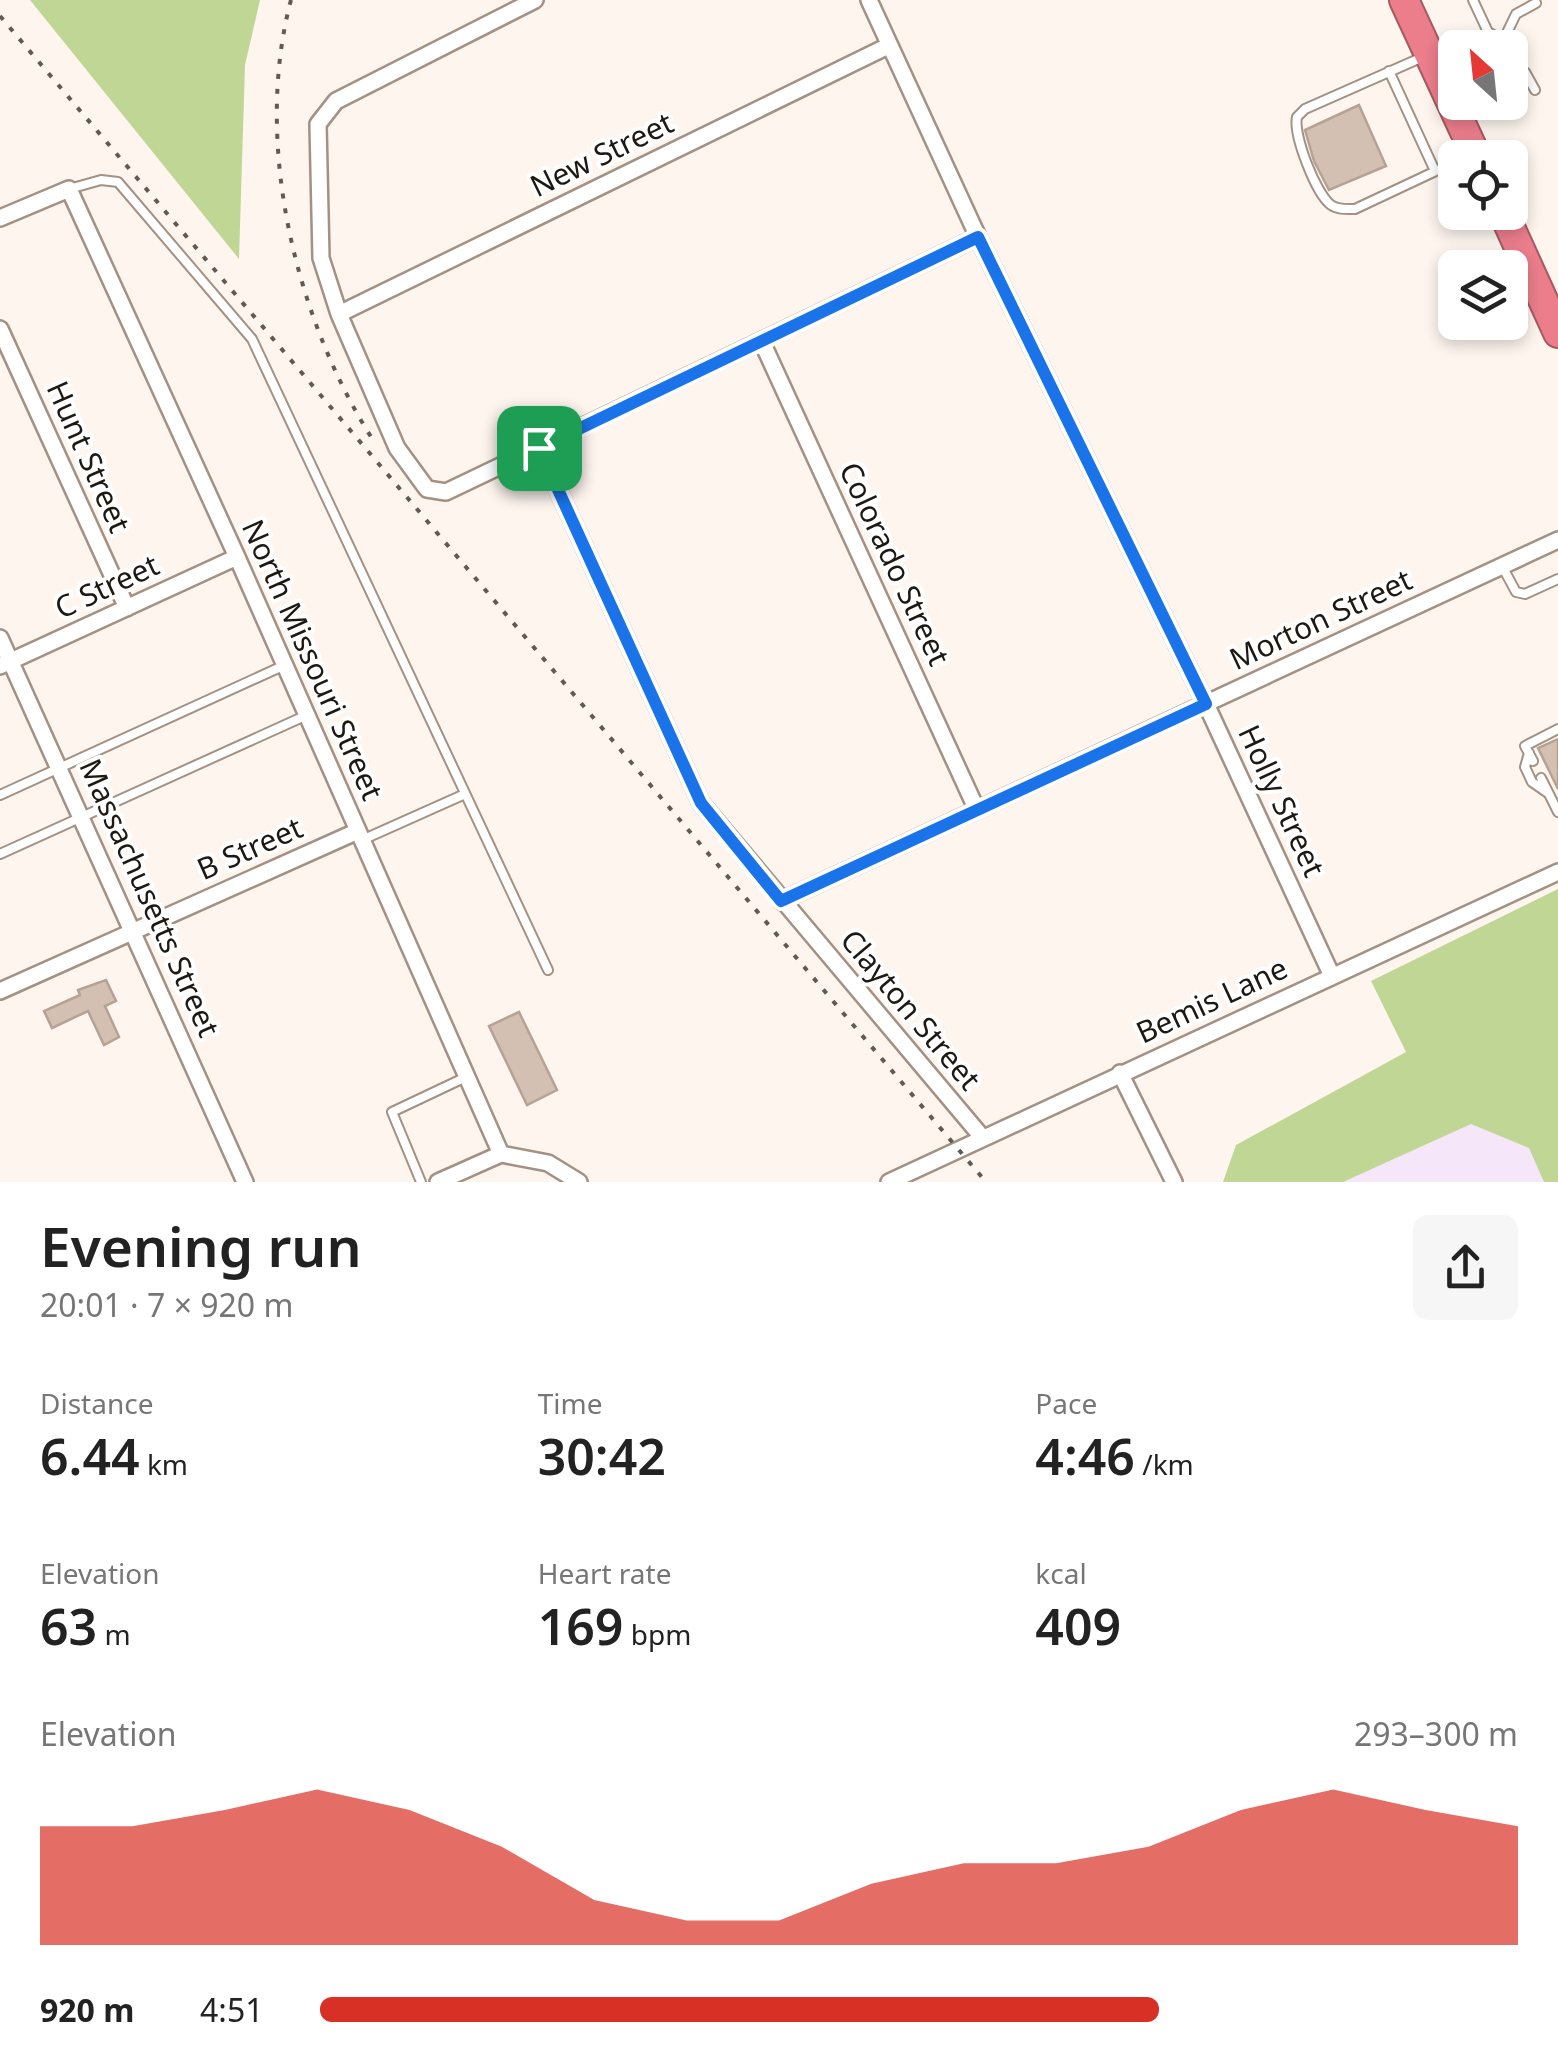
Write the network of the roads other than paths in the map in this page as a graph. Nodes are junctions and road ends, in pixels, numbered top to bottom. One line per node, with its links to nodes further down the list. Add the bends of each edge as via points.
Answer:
1 (535, 0): 22 (street, via 336,101 318,124 321,258)
2 (869, 0): 9 (street, Holly Street)
3 (1404, 0): 10 (highway)
4 (1547, 0): 6 (lane)
5 (1476, 1): 7 (lane)
6 (1536, 1): 8 (lane, via 1516,14)
7 (1487, 30)
8 (1510, 30)
9 (888, 46): 20 (street, Holly Street); 22 (street, New Street)
10 (1429, 54): 11 (highway); 12 (lane)
11 (1438, 70)
12 (1389, 71): 16 (lane); 16 (lane, via 1305,109 1297,117 1297,141 1329,204 1342,210)
13 (1528, 77): 14 (lane)
14 (1535, 90)
15 (1438, 171): 16 (lane)
16 (1435, 172)
17 (69, 189): 18 (street); 28 (street, North Missouri Street); 41 (lane, via 118,182 252,338)
18 (0, 218)
19 (1512, 230): 21 (highway)
20 (978, 237): 25 (street); 35 (street, Holly Street)
21 (1550, 297): 24 (highway)
22 (339, 314): 26 (street, via 397,448 427,489 446,492)
23 (0, 330): 31 (street, Hunt Street)
24 (1558, 333)
25 (762, 342): 26 (street); 43 (street, Colorado Street)
26 (539, 448): 49 (street, Clayton Street, via 701,803)
27 (1558, 540): 29 (street, Morton Street)
28 (238, 557): 31 (street, C Street); 34 (street, North Missouri Street)
29 (1502, 566): 30 (lane, via 1516,592 1525,594); 35 (street, Morton Street)
30 (1558, 578)
31 (127, 608): 33 (street, C Street)
32 (0, 638): 33 (street, Massachusetts Street)
33 (5, 664): 38 (street, Massachusetts Street)
34 (285, 666): 36 (street, North Missouri Street); 38 (lane)
35 (1206, 704): 43 (street, Morton Street); 52 (street, Holly Street)
36 (307, 715): 45 (lane); 46 (street, North Missouri Street)
37 (1558, 729): 40 (lane, via 1526,746 1532,782)
38 (60, 768): 42 (lane); 45 (street, Massachusetts Street)
39 (1541, 778): 40 (lane)
40 (1548, 793): 44 (lane)
41 (465, 794): 46 (lane); 51 (lane)
42 (0, 795)
43 (976, 808): 49 (street, Morton Street)
44 (1558, 812)
45 (82, 817): 47 (lane); 50 (street, Massachusetts Street)
46 (360, 835): 50 (street, B Street); 55 (street, North Missouri Street)
47 (0, 854)
48 (1558, 872): 52 (street, Bemis Lane)
49 (781, 901): 56 (street, Clayton Street)
50 (134, 930): 53 (street, B Street); 58 (street, Massachusetts Street)
51 (548, 970)
52 (1332, 976): 54 (street, Bemis Lane)
53 (0, 991)
54 (1120, 1073): 56 (street, Bemis Lane); 63 (street)
55 (466, 1077): 57 (street, North Missouri Street); 59 (lane, via 392,1112)
56 (982, 1137): 62 (street, Bemis Lane)
57 (500, 1154): 60 (street); 61 (street, via 548,1163)
58 (245, 1182)
59 (421, 1182)
60 (438, 1182)
61 (579, 1182)
62 (890, 1182)
63 (1174, 1182)

